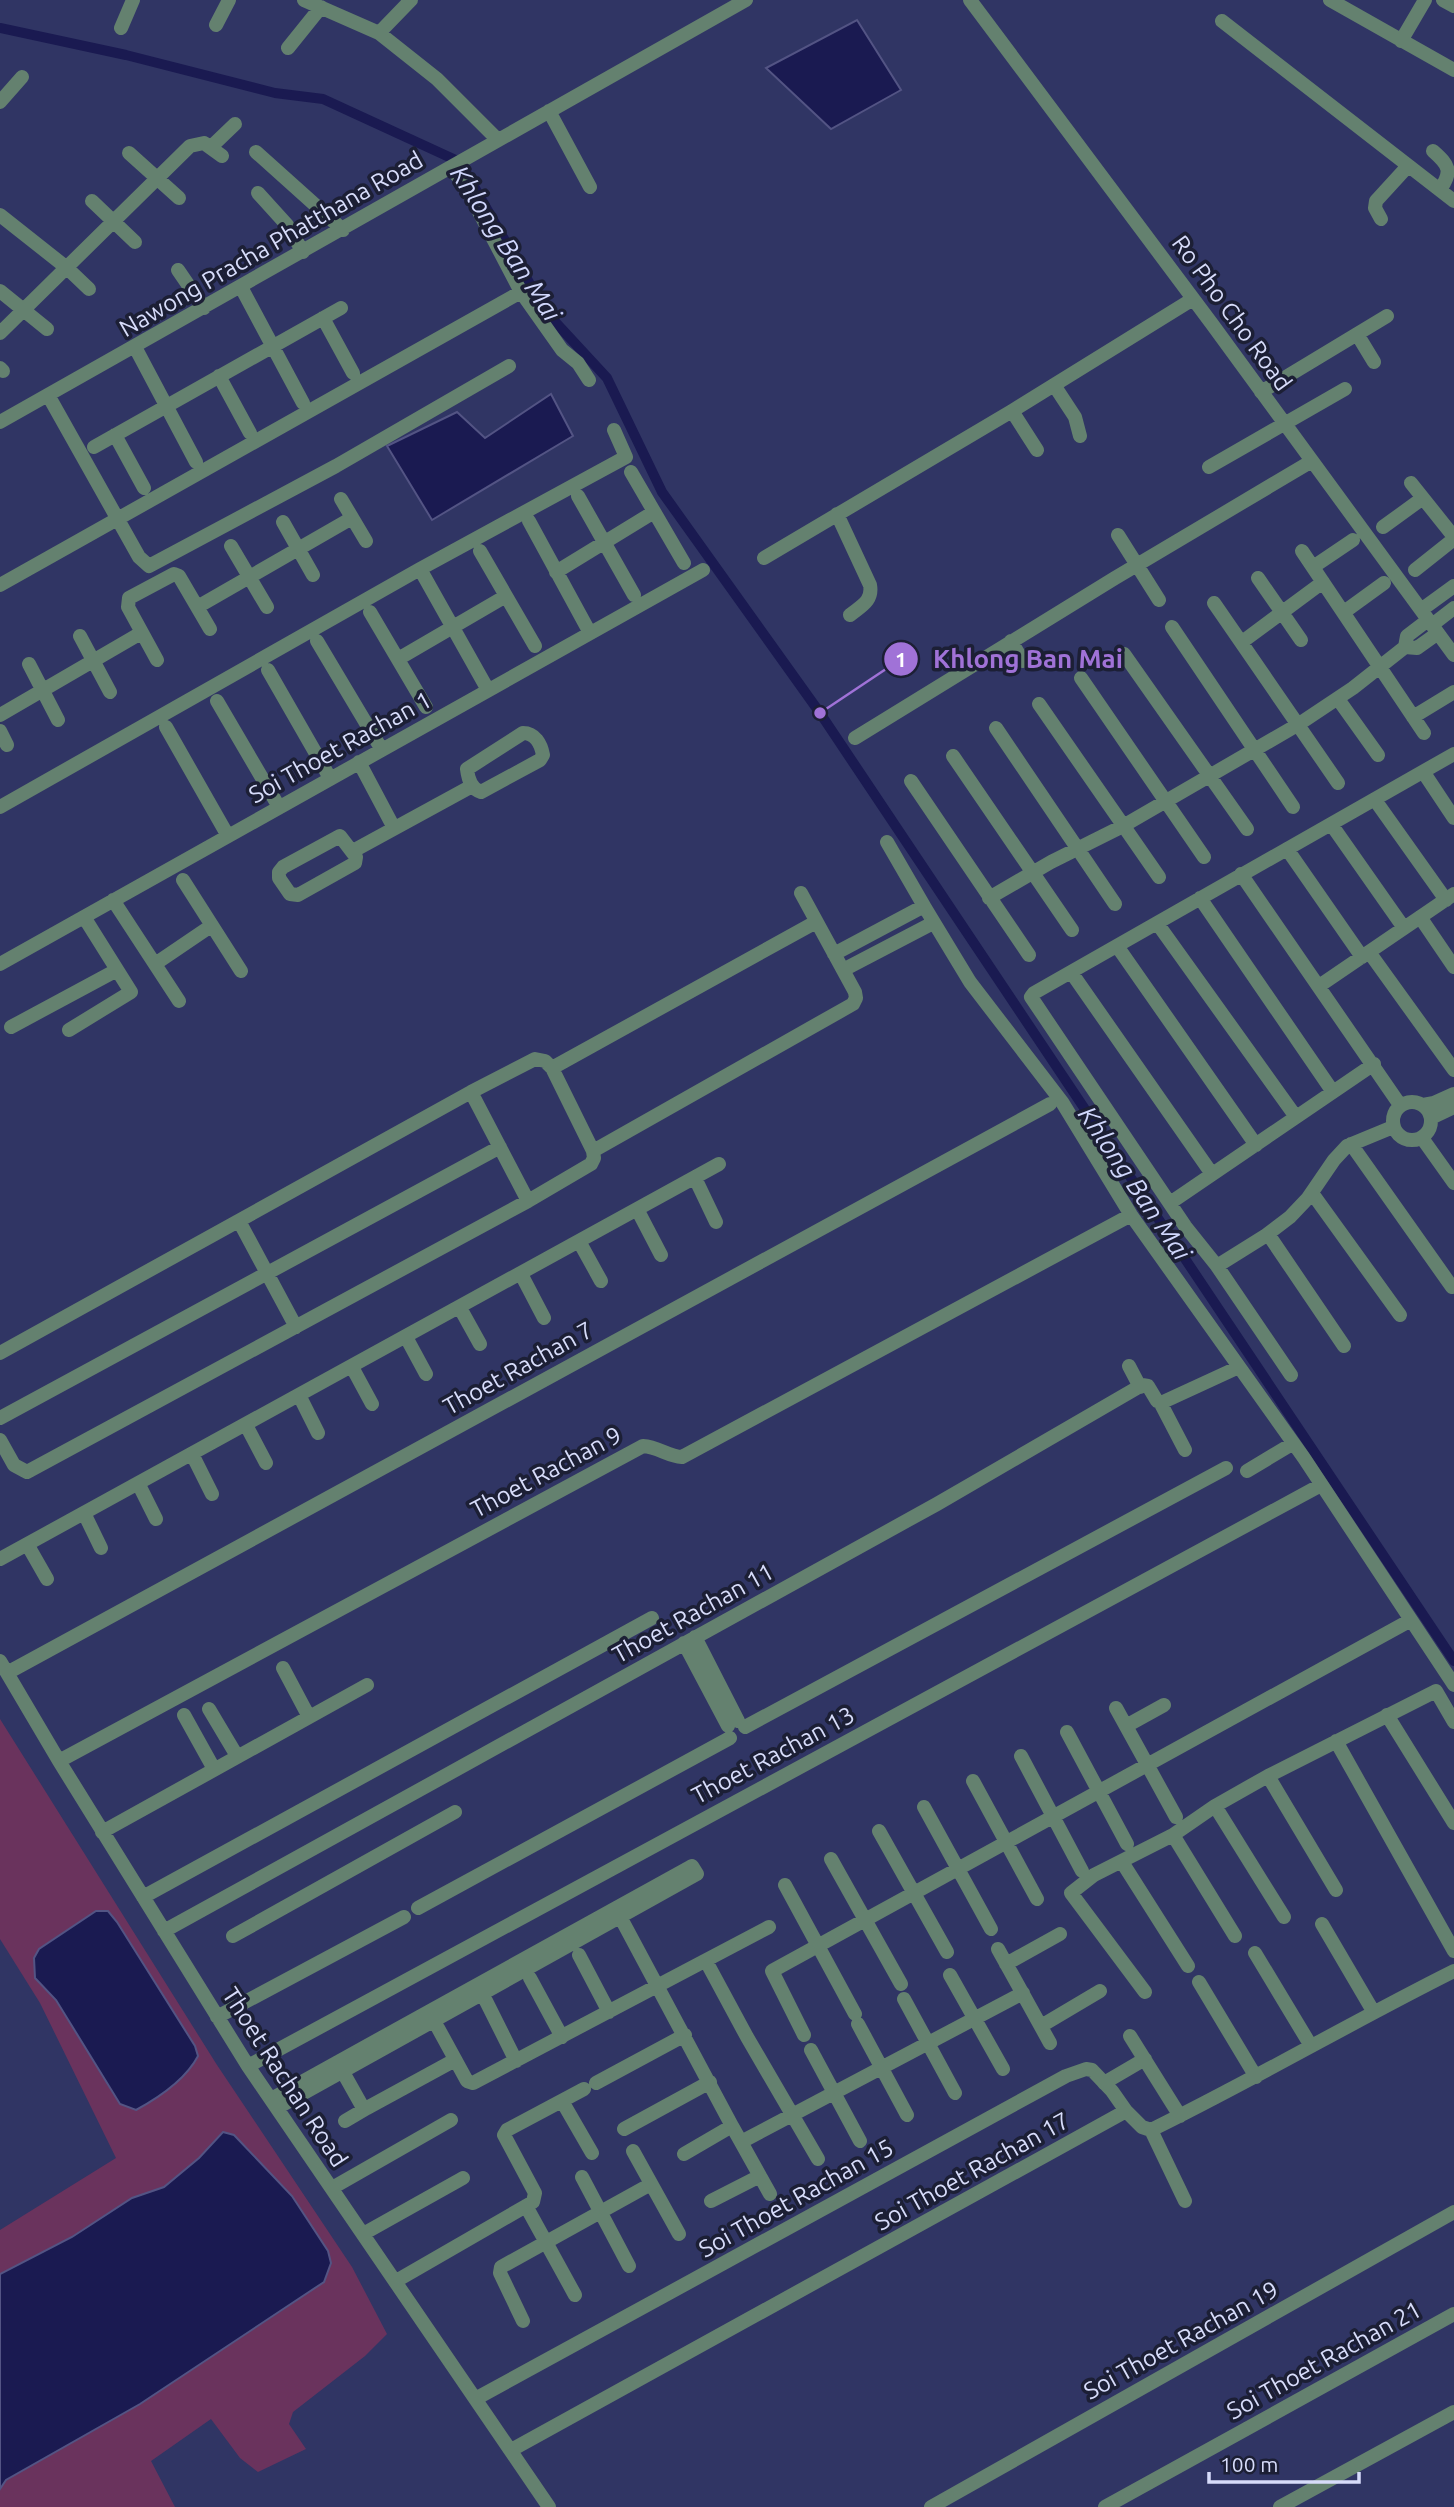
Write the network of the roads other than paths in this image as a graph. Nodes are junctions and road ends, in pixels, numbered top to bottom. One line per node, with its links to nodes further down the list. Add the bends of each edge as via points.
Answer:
1 (133, 0): 12 (street)
2 (229, 0): 11 (street)
3 (304, 0): 9 (street)
4 (411, 0): 13 (street)
5 (746, 0): 19 (street, Nawong Pracha Phatthana Road)
6 (970, 0): 46 (street, Ro Pho Cho Road)
7 (1425, 0): 14 (street)
8 (1338, 2): 14 (street)
9 (321, 7): 13 (street); 15 (street)
10 (1222, 21): 25 (street)
11 (216, 26)
12 (121, 28)
13 (379, 33): 21 (street, via 437,79)
14 (1401, 41): 16 (street)
15 (288, 48)
16 (1454, 70)
17 (22, 77): 18 (street)
18 (0, 102)
19 (549, 111): 21 (street, Nawong Pracha Phatthana Road); 28 (street)
20 (235, 124): 27 (street, via 216,152 204,143 190,146)
21 (498, 140): 26 (street, Nawong Pracha Phatthana Road)
22 (1433, 151): 29 (street, via 1448,169)
23 (256, 152): 37 (street)
24 (129, 153): 27 (street)
25 (1408, 166): 29 (street); 35 (street, via 1376,201)
26 (452, 167): 37 (street, Nawong Pracha Phatthana Road); 45 (street)
27 (158, 178): 31 (street); 36 (street)
28 (590, 187)
29 (1440, 190): 33 (street)
30 (258, 193): 39 (street, via 287,225)
31 (179, 198)
32 (92, 201): 36 (street)
33 (1454, 201)
34 (0, 215): 40 (street)
35 (1381, 219)
36 (114, 222): 38 (street); 40 (street)
37 (343, 230): 39 (street, Nawong Pracha Phatthana Road)
38 (135, 242)
39 (303, 252): 42 (street, Nawong Pracha Phatthana Road)
40 (67, 268): 43 (street); 49 (street)
41 (178, 270): 47 (street)
42 (241, 287): 47 (street, Nawong Pracha Phatthana Road); 55 (street)
43 (89, 289)
44 (0, 291): 49 (street)
45 (521, 292): 61 (street); 89 (street)
46 (1193, 299): 62 (street); 64 (street, Ro Pho Cho Road)
47 (204, 308): 56 (street, Nawong Pracha Phatthana Road)
48 (341, 308): 51 (street)
49 (24, 309): 52 (street); 53 (street)
50 (1387, 316): 54 (street)
51 (323, 318): 55 (street); 59 (street)
52 (47, 329)
53 (0, 333)
54 (1357, 334): 57 (street); 64 (street)
55 (273, 346): 60 (street); 66 (street)
56 (135, 347): 65 (street, Nawong Pracha Phatthana Road); 67 (street)
57 (1374, 362)
58 (509, 366): 105 (street)
59 (354, 373)
60 (219, 376): 67 (street); 72 (street)
61 (589, 380)
62 (1055, 385): 68 (street); 74 (street, via 1075,417)
63 (1345, 389): 70 (street)
64 (1261, 391): 70 (street, Ro Pho Cho Road)
65 (48, 396): 69 (street, Nawong Pracha Phatthana Road); 89 (street)
66 (303, 402)
67 (167, 406): 73 (street); 78 (street)
68 (1012, 411): 76 (street); 87 (street)
69 (0, 422)
70 (1285, 424): 77 (street, Ro Pho Cho Road); 79 (street)
71 (614, 430): 107 (street, via 626,457)
72 (250, 433)
73 (115, 435): 75 (street); 82 (street)
74 (1080, 436)
75 (94, 447)
76 (1037, 450)
77 (1312, 461): 104 (street); 130 (street, Ro Pho Cho Road)
78 (197, 462)
79 (1209, 467)
80 (631, 472): 86 (street)
81 (1411, 483): 84 (street)
82 (144, 488)
83 (578, 496): 97 (street)
84 (1423, 498): 92 (street); 94 (street)
85 (341, 499): 88 (street)
86 (654, 512): 97 (street); 103 (street)
87 (837, 514): 102 (street); 129 (street, via 872,594)
88 (352, 517): 96 (street); 99 (street)
89 (117, 518): 105 (street); 117 (street)
90 (528, 521): 110 (street)
91 (283, 522): 99 (street)
92 (1384, 527)
93 (1118, 535): 104 (street)
94 (1454, 538): 109 (street)
95 (1353, 540): 106 (street)
96 (366, 541)
97 (604, 543): 110 (street); 119 (street)
98 (231, 546): 112 (street)
99 (298, 548): 111 (street); 112 (street)
100 (480, 551): 120 (street)
101 (1302, 551): 106 (street)
102 (764, 558)
103 (684, 563)
104 (1138, 565): 121 (street); 139 (street)
105 (149, 566): 114 (street)
106 (1313, 567): 115 (street)
107 (420, 569): 131 (street); 184 (street)
108 (703, 570): 135 (street, Soi Thoet Rachan 1)
109 (1415, 570)
110 (556, 572): 135 (street)
111 (313, 575)
112 (250, 577): 123 (street); 124 (street)
113 (1258, 578): 127 (street)
114 (156, 582): 123 (street, via 179,576); 134 (street, via 127,602)
115 (1323, 582): 127 (street); 128 (street)
116 (1384, 583): 128 (street)
117 (0, 585)
118 (1454, 586): 130 (street)
119 (634, 595)
120 (506, 596): 131 (street); 141 (street)
121 (1159, 600)
122 (1214, 603): 140 (street)
123 (198, 606): 133 (street)
124 (267, 607)
125 (1454, 608): 130 (street)
126 (370, 611): 144 (street)
127 (1283, 612): 137 (street); 140 (street)
128 (1344, 612): 149 (street)
129 (850, 615)
130 (1430, 622): 143 (street, Ro Pho Cho Road); 149 (street, via 1407,636 1405,647)
131 (452, 627): 144 (street); 152 (street)
132 (1172, 627): 170 (street)
133 (210, 629)
134 (141, 633): 145 (street); 147 (street)
135 (590, 633): 152 (street, Soi Thoet Rachan 1)
136 (80, 636): 147 (street)
137 (1301, 639)
138 (317, 640): 171 (street)
139 (1011, 642): 146 (street); 168 (street)
140 (1242, 642): 163 (street)
141 (535, 646)
142 (1124, 654): 177 (street)
143 (1454, 655)
144 (398, 659): 159 (street)
145 (157, 660)
146 (1023, 661)
147 (94, 662): 153 (street); 154 (street)
148 (29, 664): 153 (street)
149 (1381, 666): 156 (street); 161 (street)
150 (268, 670): 178 (street)
151 (1082, 678): 182 (street)
152 (488, 690): 171 (street, Soi Thoet Rachan 1)
153 (43, 691): 160 (street); 162 (street)
154 (110, 692)
155 (1454, 692): 161 (street)
156 (1338, 699): 163 (street); 173 (street)
157 (217, 701): 185 (street)
158 (1039, 704): 190 (street)
159 (426, 707)
160 (0, 715)
161 (1413, 717): 167 (street)
162 (58, 720)
163 (1299, 724): 170 (street); 180 (street)
164 (166, 727): 192 (street)
165 (996, 728): 194 (street)
166 (0, 731): 169 (street)
167 (1424, 733)
168 (855, 738)
169 (7, 745)
170 (1255, 749): 177 (street); 186 (street)
171 (382, 750): 175 (street, Soi Thoet Rachan 1)
172 (1454, 754): 176 (street)
173 (1378, 755)
174 (953, 757): 198 (street)
175 (363, 760): 178 (street, Soi Thoet Rachan 1); 189 (street)
176 (1424, 773): 183 (street); 187 (street)
177 (1210, 775): 182 (street); 191 (street)
178 (330, 778): 185 (street, Soi Thoet Rachan 1)
179 (911, 781): 204 (street)
180 (1338, 783)
181 (472, 786): 181 (street, via 467,769 472,764 523,733 535,736 542,750 540,760 481,792); 189 (street)
182 (1166, 800): 190 (street); 197 (street)
183 (1375, 800): 188 (street); 203 (street)
184 (0, 807)
185 (279, 807): 192 (street, Soi Thoet Rachan 1)
186 (1293, 807)
187 (1454, 817)
188 (1331, 824): 195 (street); 215 (street)
189 (398, 825): 196 (street)
190 (1123, 826): 194 (street); 200 (street)
191 (1247, 829)
192 (228, 836): 206 (street, Soi Thoet Rachan 1)
193 (887, 842): 208 (street)
194 (1079, 849): 198 (street); 207 (street)
195 (1287, 849): 199 (street); 220 (street)
196 (353, 851): 196 (street, via 355,863 298,895 290,894 279,878 282,867 337,837 344,838)
197 (1204, 857)
198 (1033, 873): 204 (street); 216 (street)
199 (1241, 874): 205 (street); 228 (street)
200 (1159, 877)
201 (183, 880): 214 (street)
202 (801, 893): 211 (street)
203 (1450, 897): 210 (street)
204 (989, 898): 219 (street)
205 (1200, 898): 213 (street); 236 (street)
206 (113, 900): 209 (street, Soi Thoet Rachan 1); 222 (street)
207 (1115, 904)
208 (924, 906): 212 (street); 218 (street)
209 (84, 917): 221 (street, Soi Thoet Rachan 1); 224 (street)
210 (1420, 918): 215 (street); 223 (street)
211 (816, 922): 218 (street); 233 (street)
212 (933, 923): 225 (street); 258 (street, via 970,982 1062,1102)
213 (1157, 923): 217 (street); 242 (street)
214 (211, 926): 222 (street); 226 (street)
215 (1405, 928): 220 (street)
216 (1072, 930)
217 (1117, 946): 227 (street); 246 (street)
218 (834, 954): 225 (street)
219 (1029, 955)
220 (1365, 955): 228 (street); 234 (street)
221 (0, 964)
222 (155, 964): 229 (street)
223 (1454, 967)
224 (117, 970): 230 (street); 231 (street, via 131,992)
225 (843, 970): 249 (street, via 855,992 853,1004)
226 (241, 971)
227 (1071, 972): 251 (street); 256 (street, via 1034,993 1032,1001)
228 (1319, 986): 232 (street)
229 (178, 1001)
230 (11, 1027)
231 (69, 1030)
232 (1374, 1064): 236 (street); 239 (street)
233 (552, 1068): 235 (street, via 535,1059); 249 (street)
234 (1454, 1070)
235 (471, 1092): 248 (street); 259 (street)
236 (1333, 1092): 242 (street)
237 (1454, 1094): 240 (street)
238 (1051, 1104): 310 (street, Thoet Rachan 7)
239 (1400, 1105): 240 (street); 244 (street)
240 (1423, 1105): 243 (street)
241 (1454, 1107): 243 (street)
242 (1296, 1117): 246 (street)
243 (1432, 1118): 245 (street)
244 (1393, 1127): 245 (street, via 1405,1139); 247 (street)
245 (1422, 1138): 253 (street)
246 (1256, 1144): 251 (street)
247 (1351, 1144): 254 (street); 268 (street)
248 (500, 1147): 255 (street); 265 (street)
249 (593, 1151): 255 (street, via 591,1164)
250 (719, 1164): 252 (street)
251 (1212, 1174): 256 (street)
252 (695, 1178): 257 (street); 260 (street)
253 (1454, 1183)
254 (1312, 1193): 261 (street); 270 (street)
255 (528, 1201): 272 (street)
256 (1170, 1203): 264 (street)
257 (637, 1209): 262 (street); 263 (street)
258 (1131, 1214): 279 (street); 327 (street, Thoet Rachan 9, via 682,1457 643,1446)
259 (239, 1221): 265 (street); 276 (street)
260 (716, 1222)
261 (1268, 1234): 264 (street); 275 (street)
262 (580, 1242): 266 (street); 267 (street)
263 (661, 1255)
264 (1217, 1266): 281 (street)
265 (267, 1273): 272 (street); 286 (street)
266 (521, 1274): 269 (street); 271 (street)
267 (601, 1281)
268 (1452, 1287)
269 (460, 1308): 273 (street); 274 (street)
270 (1400, 1315)
271 (544, 1318)
272 (296, 1327): 294 (street, via 27,1472)
273 (406, 1337): 278 (street); 280 (street)
274 (480, 1344)
275 (1344, 1346)
276 (0, 1353)
277 (1129, 1366): 282 (street)
278 (352, 1367): 283 (street); 285 (street)
279 (1238, 1367): 284 (street); 290 (street)
280 (426, 1374)
281 (1291, 1375)
282 (1140, 1387): 284 (street, via 1148,1386); 309 (street, Thoet Rachan 11)
283 (299, 1395): 287 (street); 288 (street)
284 (1160, 1402): 291 (street)
285 (372, 1404)
286 (0, 1418)
287 (246, 1425): 292 (street); 293 (street)
288 (318, 1433)
289 (0, 1440): 294 (street)
290 (1293, 1444): 296 (street); 299 (street)
291 (1185, 1450)
292 (192, 1454): 298 (street); 300 (street)
293 (265, 1462)
294 (14, 1465): 297 (street)
295 (1226, 1468): 322 (street)
296 (1247, 1471)
297 (0, 1473)
298 (138, 1483): 301 (street); 302 (street)
299 (1321, 1485): 308 (street); 402 (street, Thoet Rachan 13)
300 (212, 1494)
301 (83, 1513): 303 (street); 304 (street)
302 (156, 1519)
303 (27, 1544): 305 (street); 306 (street)
304 (101, 1548)
305 (0, 1559)
306 (47, 1579)
307 (652, 1618): 351 (street)
308 (1411, 1620): 313 (street); 328 (street)
309 (690, 1640): 322 (street); 361 (street, Thoet Rachan 11)
310 (4, 1667): 327 (street, Thoet Rachan Road)
311 (283, 1668): 319 (street)
312 (367, 1685): 319 (street)
313 (1454, 1685)
314 (1164, 1705): 321 (street)
315 (1116, 1708): 321 (street)
316 (209, 1709): 325 (street)
317 (184, 1715): 329 (street)
318 (1387, 1715): 320 (street, via 1436,1691); 324 (street); 338 (street)
319 (309, 1717): 325 (street)
320 (1454, 1722)
321 (1126, 1726): 328 (street)
322 (735, 1728): 353 (street)
323 (1067, 1732): 332 (street)
324 (1336, 1741): 330 (street); 367 (street)
325 (237, 1756): 329 (street)
326 (1021, 1756): 336 (street)
327 (58, 1761): 340 (street, Thoet Rachan Road)
328 (1148, 1765): 332 (street); 337 (street)
329 (215, 1769): 340 (street)
330 (1268, 1776): 333 (street); 349 (street)
331 (973, 1781): 342 (street)
332 (1100, 1791): 336 (street); 343 (street)
333 (1215, 1806): 341 (street); 356 (street)
334 (924, 1807): 346 (street)
335 (455, 1812): 363 (street)
336 (1054, 1817): 342 (street); 347 (street)
337 (1176, 1817)
338 (1454, 1823)
339 (879, 1831): 350 (street)
340 (103, 1832): 351 (street, Thoet Rachan Road)
341 (1173, 1835): 345 (street); 364 (street)
342 (1007, 1842): 346 (street); 352 (street)
343 (1127, 1844)
344 (831, 1859): 357 (street)
345 (1122, 1862): 373 (street); 381 (street, via 1071,1893)
346 (958, 1869): 350 (street); 360 (street)
347 (1082, 1871)
348 (785, 1885): 365 (street)
349 (1336, 1890)
350 (914, 1894): 357 (street); 368 (street)
351 (143, 1896): 361 (street, Thoet Rachan Road)
352 (1037, 1899)
353 (418, 1908)
354 (618, 1913): 354 (street, via 690,1867 693,1868 696,1876); 379 (street); 403 (street)
355 (404, 1917): 387 (street)
356 (1284, 1917)
357 (866, 1920): 365 (street); 378 (street)
358 (1322, 1924): 385 (street)
359 (769, 1927): 371 (street)
360 (991, 1929)
361 (164, 1931): 387 (street, Thoet Rachan Road)
362 (1060, 1934): 372 (street)
363 (233, 1936)
364 (1235, 1936)
365 (817, 1947): 392 (street, via 772,1971); 404 (street)
366 (998, 1949): 372 (street)
367 (1454, 1951)
368 (947, 1952)
369 (1255, 1953): 397 (street)
370 (579, 1955): 386 (street)
371 (706, 1961): 379 (street); 415 (street)
372 (1006, 1964): 382 (street)
373 (1188, 1966)
374 (1454, 1971): 385 (street)
375 (950, 1975): 388 (street)
376 (530, 1978): 394 (street)
377 (1199, 1982): 406 (street)
378 (901, 1984)
379 (659, 1986): 386 (street); 391 (street)
380 (1100, 1991): 389 (street)
381 (1145, 1992)
382 (1023, 1993): 388 (street); 389 (street)
383 (904, 1999): 396 (street)
384 (486, 2001): 401 (street)
385 (1373, 2011): 397 (street)
386 (609, 2012): 394 (street)
387 (217, 2017): 402 (street, Thoet Rachan Road)
388 (974, 2019): 396 (street); 405 (street)
389 (1041, 2026): 395 (street)
390 (438, 2028): 400 (street)
391 (685, 2035): 407 (street); 411 (street)
392 (804, 2035)
393 (1130, 2036): 399 (street)
394 (562, 2037): 401 (street)
395 (1050, 2043)
396 (929, 2044): 404 (street); 409 (street)
397 (1311, 2046): 406 (street)
398 (811, 2050): 410 (street)
399 (1145, 2059): 408 (street); 417 (street)
400 (455, 2060): 401 (street, via 473,2083); 413 (street)
401 (516, 2061)
402 (248, 2066): 412 (street, Thoet Rachan Road)
403 (340, 2066): 412 (street); 413 (street)
404 (882, 2066): 410 (street); 416 (street)
405 (1003, 2069)
406 (1256, 2077): 417 (street)
407 (710, 2082): 420 (street); 421 (street)
408 (1104, 2083): 414 (street); 448 (street, Soi Thoet Rachan 15, via 1092,2070 1066,2076)
409 (955, 2093)
410 (833, 2094): 415 (street); 423 (street)
411 (562, 2101): 426 (street); 437 (street, via 504,2135 535,2193)
412 (274, 2104): 433 (street, Thoet Rachan Road)
413 (367, 2108): 419 (street)
414 (1126, 2111): 422 (street); 450 (street, Soi Thoet Rachan 17)
415 (791, 2115): 424 (street); 428 (street)
416 (907, 2115)
417 (1180, 2116): 422 (street)
418 (451, 2120): 433 (street)
419 (345, 2121)
420 (732, 2126): 424 (street); 427 (street)
421 (624, 2129)
422 (1151, 2130): 436 (street)
423 (860, 2141)
424 (741, 2142): 429 (street)
425 (633, 2151): 432 (street)
426 (592, 2153)
427 (684, 2154)
428 (818, 2159)
429 (760, 2176): 434 (street); 435 (street)
430 (582, 2177): 438 (street)
431 (464, 2178): 440 (street)
432 (651, 2184): 438 (street); 441 (street)
433 (332, 2188): 440 (street, Thoet Rachan Road)
434 (769, 2194)
435 (711, 2201)
436 (1185, 2201)
437 (526, 2206): 442 (street); 444 (street)
438 (601, 2212): 442 (street); 443 (street)
439 (1454, 2212): 452 (street, Soi Thoet Rachan 19)
440 (363, 2234): 444 (street, Thoet Rachan Road)
441 (679, 2234)
442 (545, 2242): 445 (street); 447 (street, via 501,2267)
443 (629, 2266)
444 (396, 2281): 448 (street, Thoet Rachan Road)
445 (575, 2295)
446 (1454, 2314): 453 (street, Soi Thoet Rachan 21)
447 (523, 2321)
448 (477, 2398): 450 (street, Thoet Rachan Road)
449 (1454, 2412): 454 (street)
450 (511, 2450): 451 (street, Thoet Rachan Road)
451 (549, 2507)
452 (931, 2507)
453 (1105, 2507)
454 (1280, 2507)

